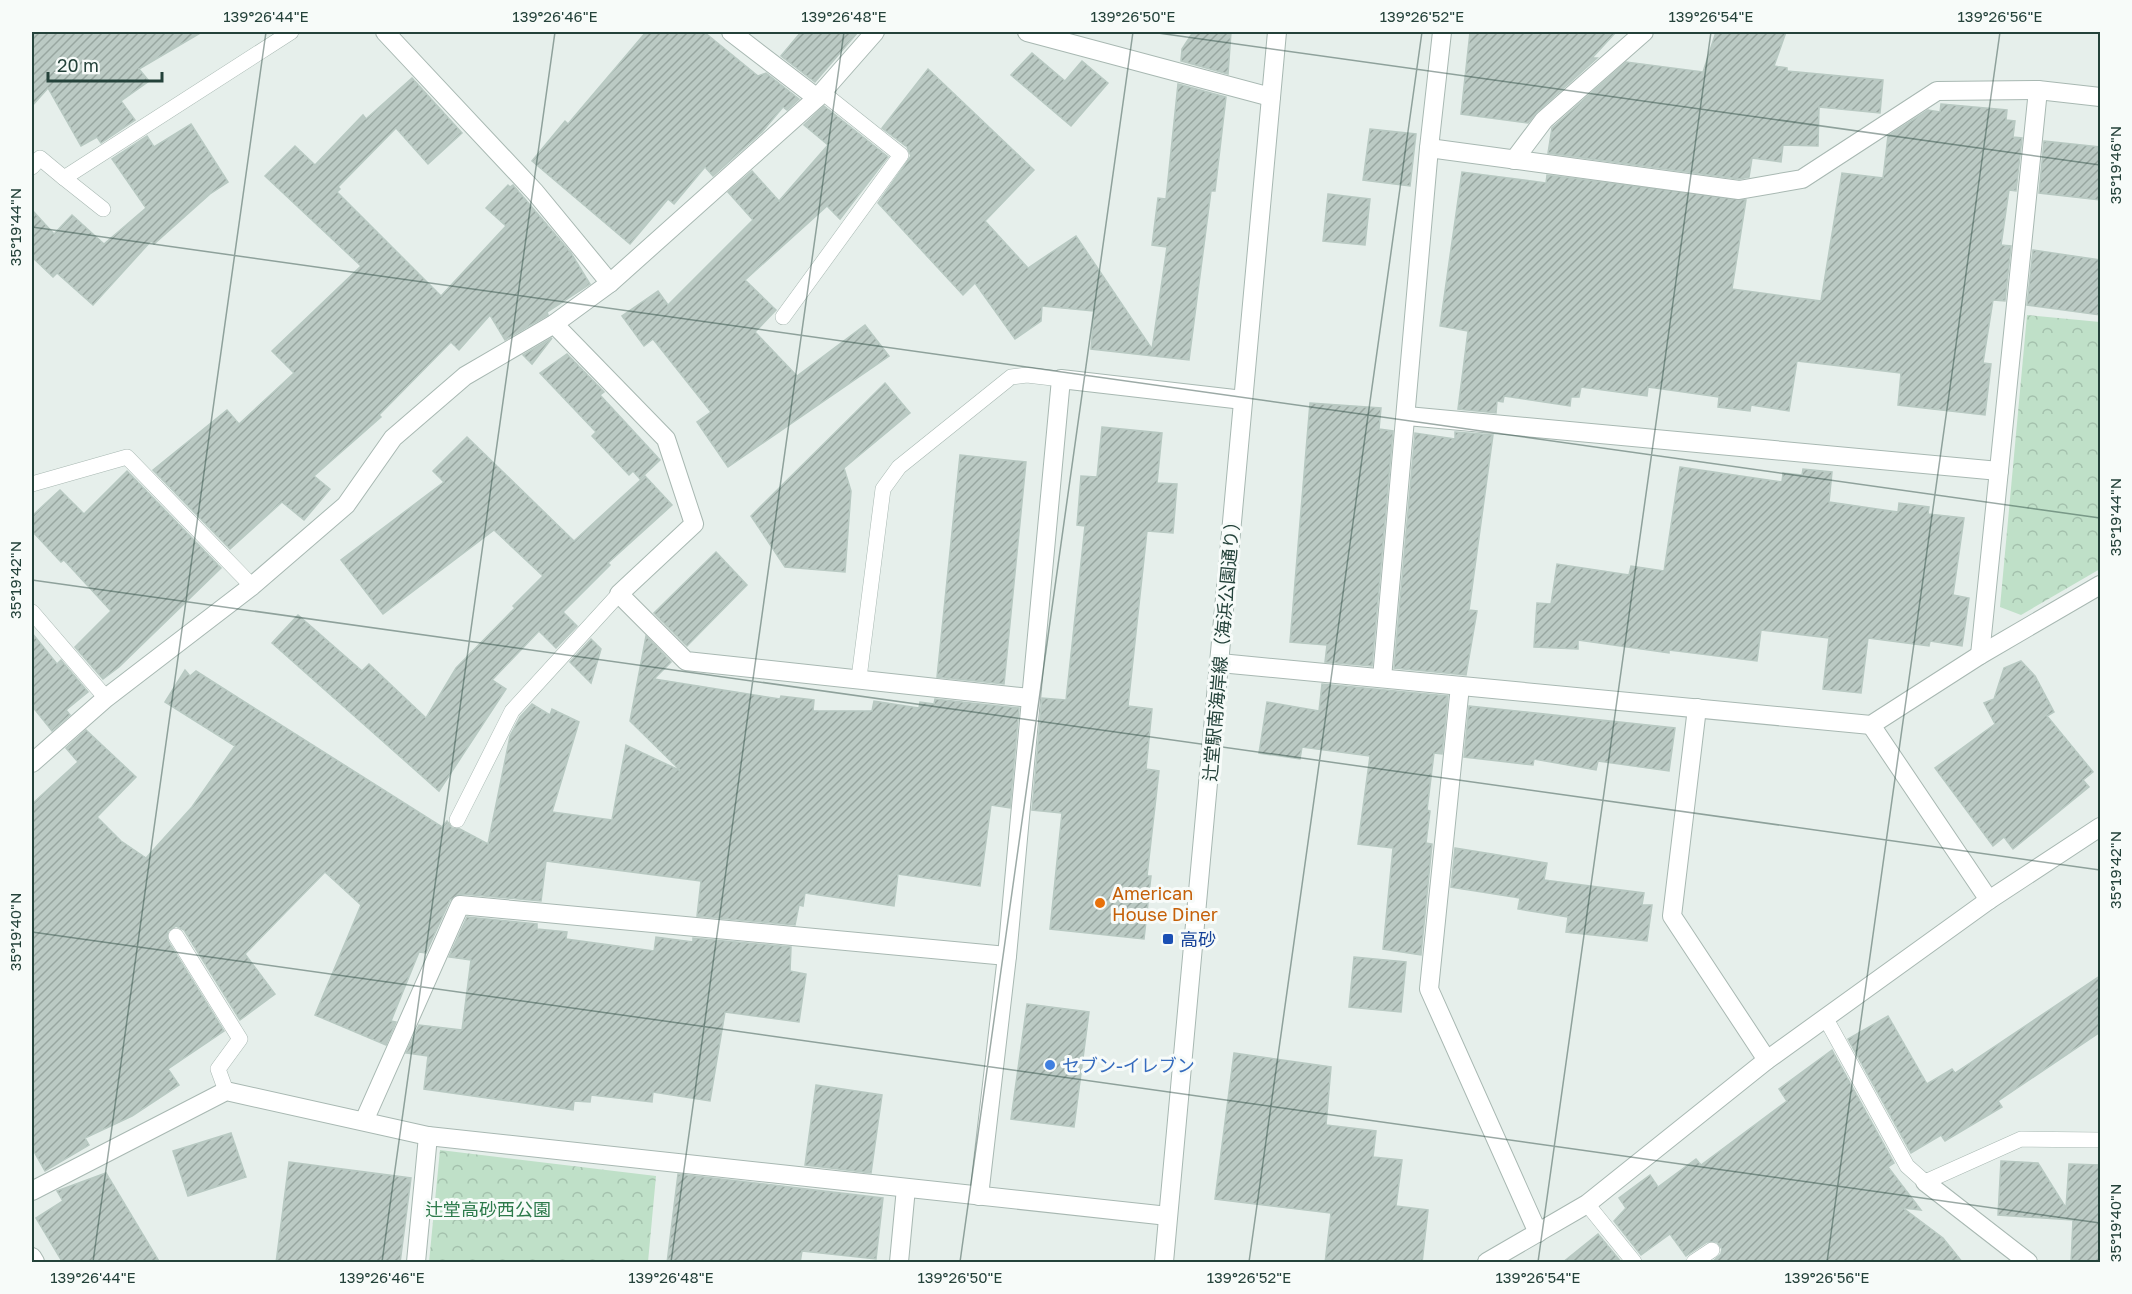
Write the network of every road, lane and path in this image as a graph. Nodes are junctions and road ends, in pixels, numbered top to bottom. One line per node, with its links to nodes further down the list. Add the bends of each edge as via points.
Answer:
1 (291, 32): 16 (lane)
2 (385, 32): 18 (street, via 535,192)
3 (731, 32): 10 (street)
4 (875, 32): 10 (street)
5 (1027, 32): 11 (street)
6 (1277, 32): 11 (street, 辻堂駅南海岸線（海浜公園通り）)
7 (1442, 32): 13 (street)
8 (1644, 32): 14 (street, via 1544,120)
9 (2038, 90): 12 (street); 14 (street, via 1937,91 1802,179 1739,190); 24 (street)
10 (820, 95): 18 (street); 19 (lane, via 901,155)
11 (1270, 97): 22 (street, 辻堂駅南海岸線（海浜公園通り）)
12 (2100, 97)
13 (1429, 148): 14 (street); 23 (street)
14 (1514, 160)
15 (32, 166): 16 (lane, via 40,158)
16 (64, 178): 17 (lane)
17 (103, 209)
18 (610, 283): 20 (street)
19 (783, 316)
20 (554, 324): 27 (street, via 465,376 393,438 346,505); 28 (street, via 666,439 694,524)
21 (1061, 379): 22 (street); 32 (lane, via 1011,377 894,474 884,489); 36 (street)
22 (1243, 400): 31 (street, 辻堂駅南海岸線（海浜公園通り）)
23 (1407, 416): 24 (street); 33 (street)
24 (1999, 471): 30 (street)
25 (32, 484): 27 (lane, via 127,457)
26 (2100, 585): 30 (street)
27 (252, 586): 35 (street)
28 (619, 594): 32 (street, via 686,661); 40 (lane, via 512,711)
29 (32, 612): 35 (lane)
30 (1980, 656): 38 (street)
31 (1220, 663): 33 (street); 56 (street, 辻堂駅南海岸線（海浜公園通り）)
32 (859, 678): 36 (street)
33 (1382, 678): 34 (street)
34 (1460, 686): 37 (street); 57 (street, via 1429,989)
35 (106, 698): 39 (street)
36 (1029, 698): 44 (street)
37 (1697, 708): 38 (street); 46 (street, via 1672,916)
38 (1871, 725): 42 (street)
39 (32, 763)
40 (457, 820)
41 (2100, 827): 42 (street)
42 (1989, 900): 45 (street)
43 (176, 936): 47 (lane, via 240,1039 218,1069)
44 (1007, 956): 48 (street, via 460,905); 54 (street)
45 (1826, 1018): 46 (street); 51 (lane, via 1907,1166)
46 (1767, 1060): 55 (street)
47 (226, 1091): 48 (street); 53 (street)
48 (364, 1121): 49 (street)
49 (428, 1136): 52 (street); 61 (street)
50 (2100, 1140): 51 (lane, via 2021,1139)
51 (1925, 1182): 67 (street)
52 (906, 1188): 54 (street); 62 (street)
53 (32, 1191)
54 (979, 1196): 56 (street)
55 (1587, 1204): 57 (street); 65 (lane)
56 (1168, 1216): 63 (street, 辻堂駅南海岸線（海浜公園通り）)
57 (1538, 1233): 64 (street)
58 (1712, 1250): 66 (lane)
59 (32, 1257): 60 (street)
60 (35, 1263)
61 (416, 1263)
62 (898, 1263)
63 (1164, 1263)
64 (1487, 1263)
65 (1634, 1263)
66 (1694, 1263)
67 (2028, 1263)

